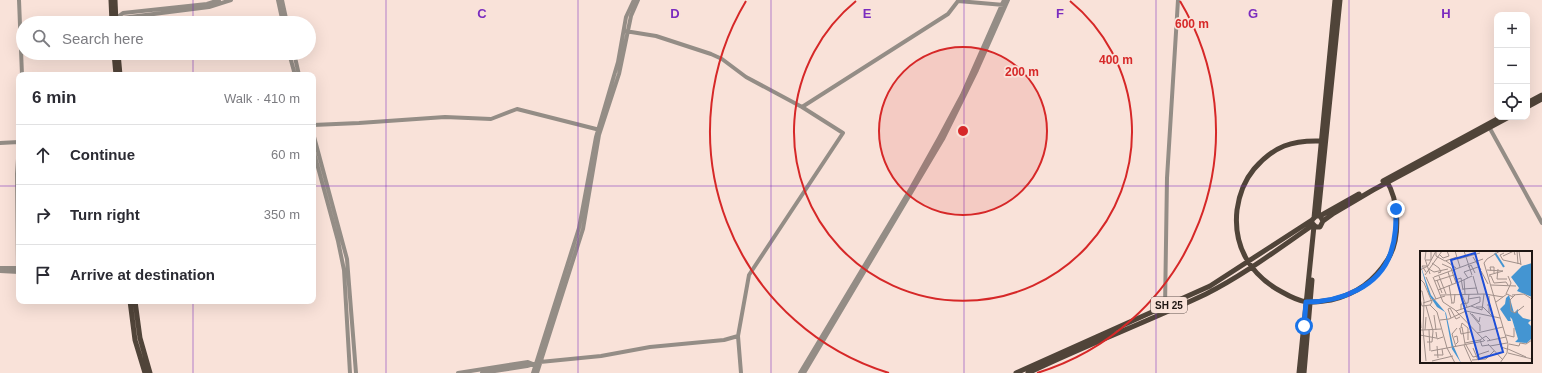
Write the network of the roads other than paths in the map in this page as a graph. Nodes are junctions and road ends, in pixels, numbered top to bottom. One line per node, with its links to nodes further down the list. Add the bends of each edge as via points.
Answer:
1 (18, 0): 16 (street)
2 (111, 0): 17 (main road)
3 (115, 0): 17 (main road)
4 (219, 0): 17 (street, via 207,4 123,13)
5 (231, 0): 17 (street, via 209,7 149,15)
6 (278, 0): 18 (street)
7 (282, 0): 19 (street)
8 (634, 0): 20 (street, via 626,17)
9 (638, 0): 20 (street)
10 (1004, 0): 15 (street)
11 (1008, 0): 15 (street)
12 (1178, 0): 58 (street, via 1167,178)
13 (1335, 0): 41 (main road)
14 (1340, 0): 47 (main road)
15 (1004, 5): 35 (street, via 958,1 948,14); 73 (street, via 962,95 915,181); 74 (street, via 977,70 943,139)
16 (19, 16)
17 (116, 16)
18 (281, 16)
19 (285, 16)
20 (626, 34): 35 (street, via 656,36 711,54 746,77); 40 (street, via 619,74)
21 (21, 60): 26 (street)
22 (115, 60): 27 (main road)
23 (119, 60): 28 (main road)
24 (291, 60): 29 (street)
25 (296, 60): 30 (street)
26 (22, 72)
27 (116, 72)
28 (120, 72)
29 (294, 72)
30 (298, 72)
31 (1542, 95): 33 (main road)
32 (1542, 99): 34 (main road)
33 (1530, 101)
34 (1530, 105)
35 (802, 107): 59 (street, via 843,133 749,275)
36 (1497, 120): 39 (main road, SH 25)
37 (1502, 120): 39 (main road, SH 25)
38 (316, 125): 40 (street, via 445,117 491,119 517,109)
39 (1489, 126): 46 (main road, SH 25); 48 (street)
40 (599, 130): 63 (street, via 583,229)
41 (1321, 141): 47 (main road); 50 (main road, via 1291,143 1262,160 1251,173 1242,189 1236,223 1239,245)
42 (0, 143): 43 (street)
43 (16, 143)
44 (316, 145): 49 (street)
45 (316, 159): 49 (street)
46 (1387, 181): 47 (main road, SH 25); 55 (main road, via 1396,209 1395,238 1389,257 1377,274 1363,287 1346,296)
47 (1316, 221): 50 (main road, SH 25); 55 (main road)
48 (1542, 223)
49 (337, 229): 66 (street, via 344,270); 67 (street, via 348,264)
50 (1249, 265): 55 (main road, via 1273,287); 58 (main road, SH 25)
51 (0, 268): 52 (street)
52 (16, 270)
53 (16, 270): 54 (street)
54 (0, 271)
55 (1308, 302): 77 (main road); 78 (main road)
56 (131, 304): 60 (main road)
57 (135, 304): 60 (main road)
58 (1164, 310): 61 (main road, SH 25)
59 (738, 336): 63 (street, via 724,340 650,347 601,356); 72 (street)
60 (137, 339): 62 (main road)
61 (1069, 351): 75 (main road, SH 25); 76 (main road)
62 (143, 358): 64 (main road); 65 (main road)
63 (537, 363): 68 (street, via 528,362); 69 (street); 70 (street); 71 (street)
64 (145, 373)
65 (150, 373)
66 (350, 373)
67 (356, 373)
68 (458, 373)
69 (482, 373)
70 (533, 373)
71 (537, 373)
72 (741, 373)
73 (800, 373)
74 (804, 373)
75 (1016, 373)
76 (1028, 373)
77 (1299, 373)
78 (1304, 373)

